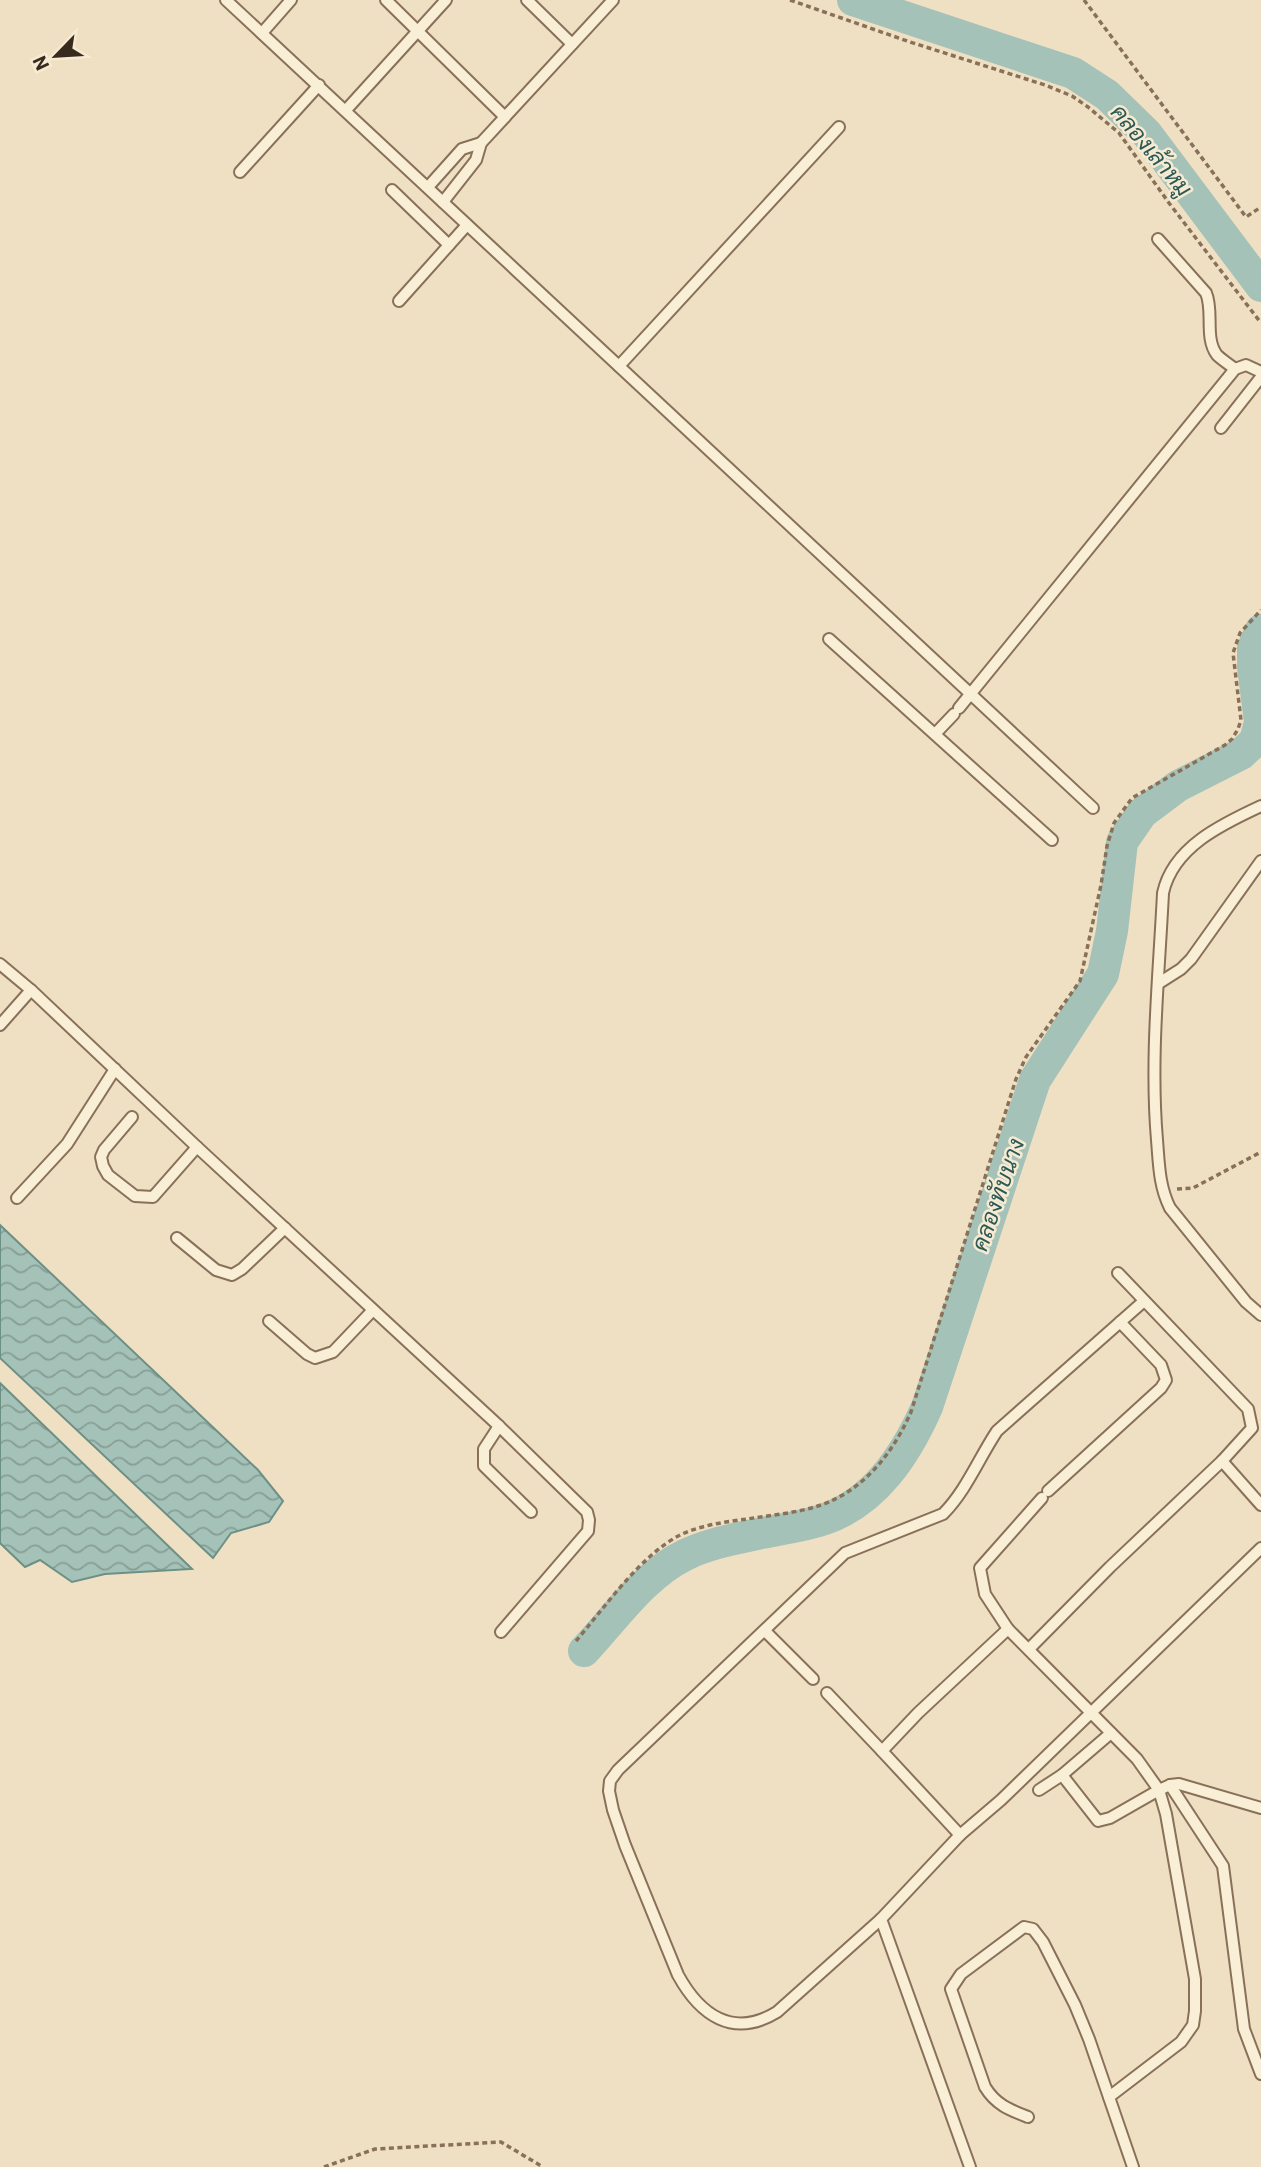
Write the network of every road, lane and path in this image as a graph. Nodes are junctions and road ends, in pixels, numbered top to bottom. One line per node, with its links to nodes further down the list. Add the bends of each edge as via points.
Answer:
1 (226, 0): 10 (lane)
2 (291, 0): 10 (lane)
3 (386, 0): 9 (lane)
4 (446, 0): 9 (lane)
5 (527, 0): 11 (lane)
6 (613, 0): 11 (lane)
7 (790, 0): 26 (path, via 1072,96 1119,133)
8 (1084, 0): 21 (path, via 1246,217)
9 (418, 30): 13 (lane); 14 (lane)
10 (262, 33): 12 (lane)
11 (572, 44): 14 (lane)
12 (319, 85): 13 (lane); 17 (lane)
13 (346, 110): 18 (lane)
14 (505, 117): 16 (lane)
15 (839, 127): 27 (lane)
16 (481, 143): 18 (lane, via 462,149); 20 (lane, via 476,160)
17 (240, 172)
18 (428, 187): 20 (lane)
19 (392, 190): 24 (lane)
20 (443, 202): 22 (lane)
21 (1261, 208)
22 (467, 225): 24 (lane); 27 (lane)
23 (1158, 239): 28 (lane, via 1206,293 1214,349)
24 (449, 245): 25 (lane)
25 (399, 301)
26 (1261, 323)
27 (619, 366): 34 (lane)
28 (1235, 369): 29 (lane, via 1246,365); 34 (lane)
29 (1261, 372)
30 (1261, 377): 31 (lane)
31 (1221, 428)
32 (1261, 610): 66 (path, via 1240,634 1233,653 1241,720 1233,739 1132,798 1114,823 1080,981 1026,1057 1016,1079 900,1436 870,1474 836,1498 699,1528 665,1545)
33 (829, 639): 35 (lane)
34 (971, 696): 35 (lane); 37 (lane)
35 (935, 734): 38 (lane)
36 (1261, 806): 41 (lane, via 1221,825 1194,845 1167,876)
37 (1093, 808)
38 (1052, 840)
39 (1261, 861): 41 (lane, via 1191,959)
40 (0, 964): 42 (lane)
41 (1158, 983): 48 (lane, via 1155,1110)
42 (31, 990): 43 (lane); 44 (lane)
43 (0, 1025)
44 (115, 1069): 46 (lane); 49 (lane, via 66,1144)
45 (132, 1117): 46 (lane, via 101,1157 108,1175 135,1196 153,1196)
46 (197, 1147): 50 (lane)
47 (1261, 1152): 48 (path, via 1193,1188)
48 (1161, 1191): 55 (lane, via 1245,1302)
49 (17, 1198)
50 (285, 1228): 51 (lane, via 232,1275 216,1270); 54 (lane)
51 (177, 1238)
52 (1118, 1273): 53 (lane)
53 (1144, 1301): 57 (lane); 59 (lane, via 1248,1409 1252,1428)
54 (373, 1310): 56 (lane, via 333,1352 315,1358); 58 (lane)
55 (1261, 1315)
56 (270, 1321)
57 (1120, 1322): 63 (lane, via 1160,1365 1166,1380 1045,1494 980,1568 985,1594); 64 (lane, via 997,1431 943,1514 845,1553)
58 (499, 1426): 61 (lane, via 484,1450 484,1466); 65 (lane, via 576,1499 589,1520 588,1531)
59 (1222, 1461): 60 (lane); 67 (lane)
60 (1261, 1505)
61 (531, 1512)
62 (1261, 1548): 68 (lane)
63 (1008, 1629): 67 (lane); 70 (lane)
64 (765, 1631): 70 (lane); 76 (lane, via 610,1781 613,1810 625,1845 688,1993 705,2011 736,2024 751,2024 777,2012)
65 (501, 1632)
66 (576, 1641)
67 (1029, 1649): 68 (lane)
68 (1092, 1713): 69 (lane); 75 (lane)
69 (1111, 1733): 71 (lane); 72 (lane)
70 (882, 1751): 75 (lane)
71 (1062, 1775): 72 (lane, via 1098,1821); 73 (lane)
72 (1165, 1787): 74 (lane, via 1198,1788); 77 (lane, via 1223,1866 1244,2029); 78 (lane, via 1195,1979 1193,2025 1181,2042)
73 (1039, 1790)
74 (1261, 1808)
75 (960, 1835): 76 (lane)
76 (881, 1919): 82 (lane)
77 (1261, 2074)
78 (1109, 2097): 79 (lane, via 1070,1995 1043,1942 1033,1929 1024,1927 961,1974 951,1989 985,2087 1004,2108); 83 (lane)
79 (1028, 2117)
80 (324, 2167): 81 (path, via 375,2149 501,2142)
81 (543, 2167)
82 (970, 2167)
83 (1133, 2167)

